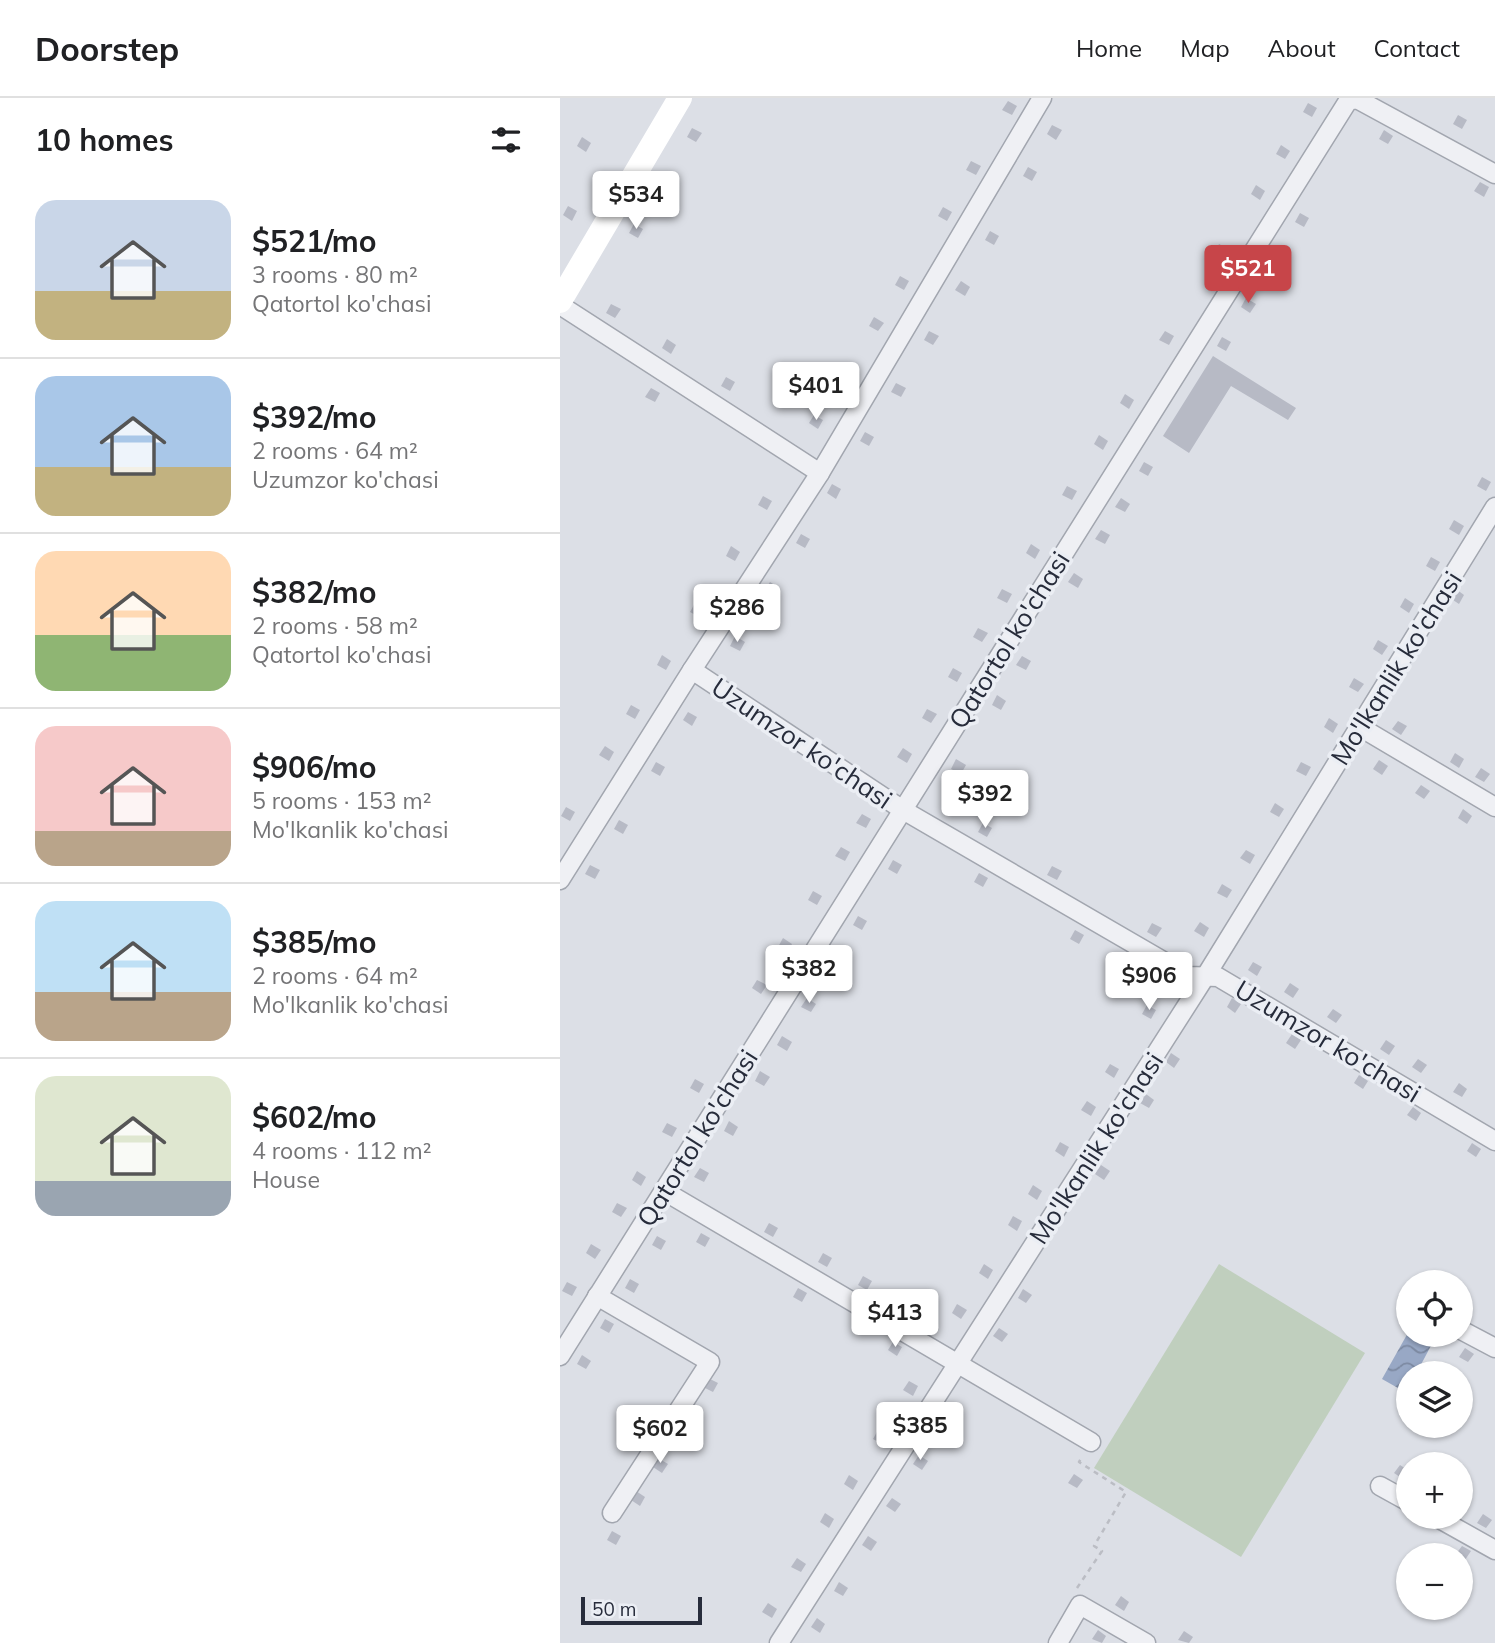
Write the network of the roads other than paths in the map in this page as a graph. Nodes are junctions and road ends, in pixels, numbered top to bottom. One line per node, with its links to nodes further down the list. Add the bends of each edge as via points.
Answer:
1 (680, 98): 4 (street)
2 (1042, 98): 5 (street)
3 (1495, 174): 10 (street, Qatortol ko'chasi, via 1357,99 1348,101)
4 (560, 303): 5 (street)
5 (820, 474): 7 (street)
6 (1495, 507): 8 (street, Mo'lkanlik ko'chasi)
7 (692, 670): 10 (street, Uzumzor ko'chasi); 11 (street)
8 (1360, 727): 9 (street); 12 (street, Mo'lkanlik ko'chasi)
9 (1495, 807)
10 (902, 810): 12 (street, Uzumzor ko'chasi, via 1189,976); 14 (street, Qatortol ko'chasi)
11 (560, 880)
12 (1205, 977): 13 (street, Uzumzor ko'chasi, via 1218,977); 19 (street, Mo'lkanlik ko'chasi)
13 (1495, 1141)
14 (664, 1191): 15 (street, Qatortol ko'chasi); 19 (street)
15 (597, 1296): 18 (street, Qatortol ko'chasi); 23 (street, via 710,1362)
16 (1473, 1337): 17 (street)
17 (1495, 1349)
18 (560, 1356)
19 (958, 1363): 20 (street); 26 (street, Mo'lkanlik ko'chasi)
20 (1091, 1442)
21 (1380, 1486): 22 (street)
22 (1396, 1495)
23 (612, 1513)
24 (1457, 1529): 25 (street)
25 (1495, 1550)
26 (779, 1643)
27 (1058, 1643): 28 (street, via 1080,1605)
28 (1146, 1643)

